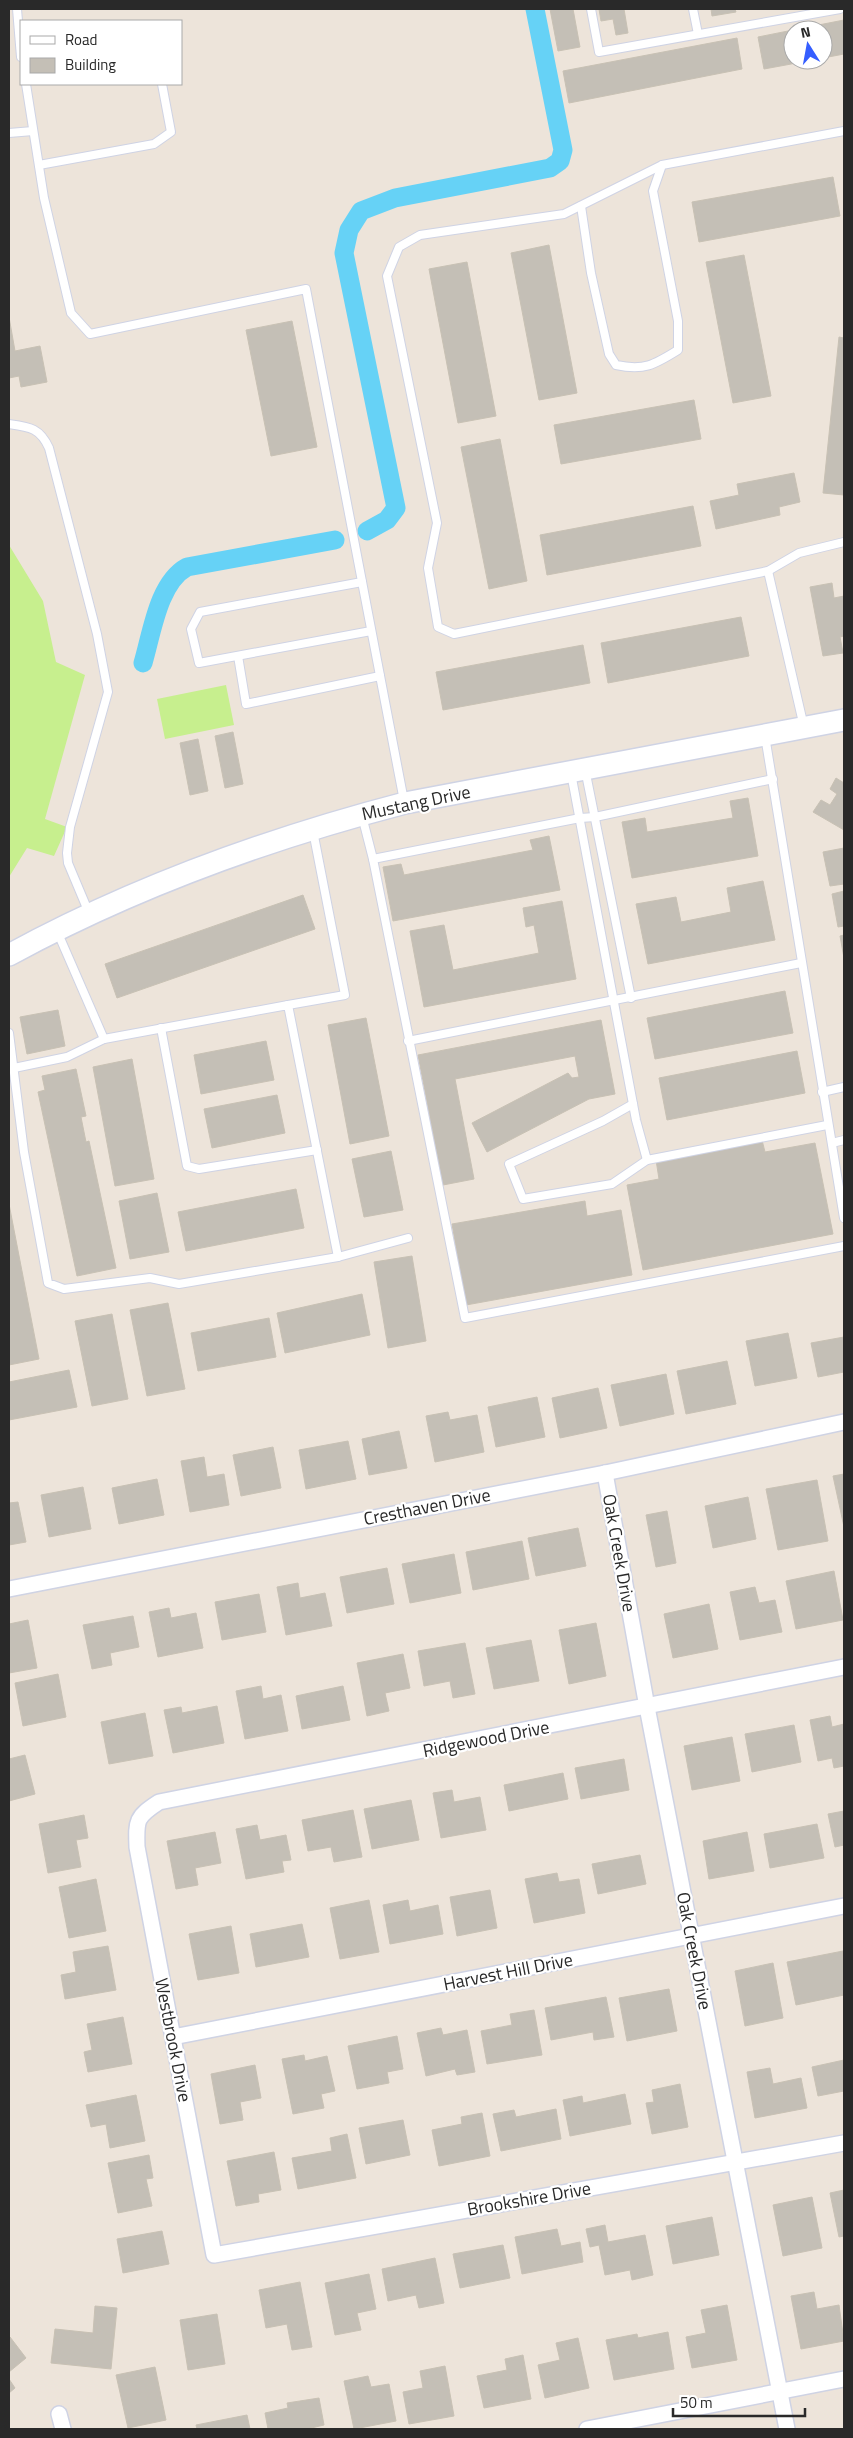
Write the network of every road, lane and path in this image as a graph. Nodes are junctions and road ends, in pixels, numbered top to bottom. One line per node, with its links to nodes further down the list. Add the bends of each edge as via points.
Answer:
1 (17, 9): 6 (lane)
2 (591, 9): 5 (lane, via 599,52)
3 (693, 9): 5 (lane)
4 (840, 9): 5 (lane)
5 (698, 34)
6 (20, 50)
7 (26, 85): 9 (lane)
8 (162, 85): 12 (lane, via 171,132 154,144)
9 (33, 131): 11 (lane); 12 (lane)
10 (844, 131): 13 (lane)
11 (9, 133)
12 (39, 165): 18 (lane, via 71,313 90,334 306,289)
13 (662, 165): 14 (lane); 14 (lane, via 653,191 678,321 678,350 652,366 634,369 616,365 609,354 591,274)
14 (581, 206): 17 (lane, via 564,214 420,235 399,247 387,276 437,523 428,568 438,627 454,634)
15 (9, 424): 33 (lane, via 36,431 44,436 49,448 97,634 108,692 70,827 67,853 68,863)
16 (844, 542): 17 (lane, via 799,553)
17 (768, 571): 23 (lane)
18 (362, 582): 19 (lane); 20 (lane, via 200,612 192,629 198,663)
19 (371, 631): 20 (lane); 21 (lane)
20 (238, 656): 21 (lane, via 246,704)
21 (380, 676): 27 (lane)
22 (844, 720): 23 (main road, Mustang Drive)
23 (804, 727): 24 (main road, Mustang Drive)
24 (765, 735): 25 (main road, Mustang Drive); 26 (lane)
25 (578, 770): 27 (main road, Mustang Drive); 29 (lane); 30 (lane)
26 (772, 779): 29 (lane); 36 (lane)
27 (405, 803): 28 (main road, Mustang Drive)
28 (362, 814): 31 (main road, Mustang Drive); 32 (lane)
29 (595, 817): 30 (lane); 37 (lane)
30 (580, 818): 32 (lane); 38 (lane)
31 (313, 828): 33 (main road, Mustang Drive, via 202,866); 39 (lane, via 345,995)
32 (373, 859): 43 (lane)
33 (90, 914): 34 (main road, Mustang Drive)
34 (56, 929): 35 (main road, Mustang Drive); 42 (lane)
35 (9, 955)
36 (801, 963): 37 (lane); 46 (lane)
37 (631, 998): 38 (lane)
38 (614, 1001): 43 (lane); 47 (lane)
39 (288, 1004): 40 (lane); 51 (lane)
40 (161, 1028): 42 (lane); 51 (lane, via 187,1166 199,1169)
41 (9, 1033): 44 (lane)
42 (104, 1039): 44 (lane, via 68,1057)
43 (408, 1041): 55 (lane, via 464,1318)
44 (14, 1068): 56 (lane, via 24,1152 48,1283 64,1289 150,1278 178,1284)
45 (844, 1087): 46 (lane)
46 (822, 1092): 48 (lane)
47 (632, 1104): 52 (lane); 52 (lane, via 603,1121 509,1164 523,1199 612,1184)
48 (827, 1125): 50 (lane); 52 (lane)
49 (844, 1140): 50 (lane)
50 (832, 1143): 53 (lane)
51 (317, 1150): 56 (lane)
52 (646, 1160)
53 (844, 1218)
54 (408, 1238): 56 (lane)
55 (844, 1246)
56 (338, 1257)
57 (844, 1422): 58 (street, Cresthaven Drive)
58 (605, 1473): 59 (street, Cresthaven Drive); 61 (street, Oak Creek Drive)
59 (9, 1589)
60 (844, 1667): 61 (street, Ridgewood Drive)
61 (647, 1707): 62 (street, Ridgewood Drive, via 159,1802 143,1813); 64 (street, Oak Creek Drive)
62 (136, 1825): 65 (street, Westbrook Drive, via 136,1848)
63 (844, 1906): 64 (street, Harvest Hill Drive)
64 (691, 1936): 65 (street, Harvest Hill Drive); 67 (street, Oak Creek Drive)
65 (173, 2037): 68 (street, Westbrook Drive)
66 (844, 2143): 67 (street, Brookshire Drive)
67 (736, 2162): 68 (street, Brookshire Drive); 70 (street, Oak Creek Drive)
68 (214, 2255)
69 (844, 2379): 70 (street)
70 (780, 2391): 73 (street); 74 (street, Oak Creek Drive)
71 (59, 2414): 72 (street)
72 (63, 2429)
73 (587, 2429)
74 (787, 2429)

